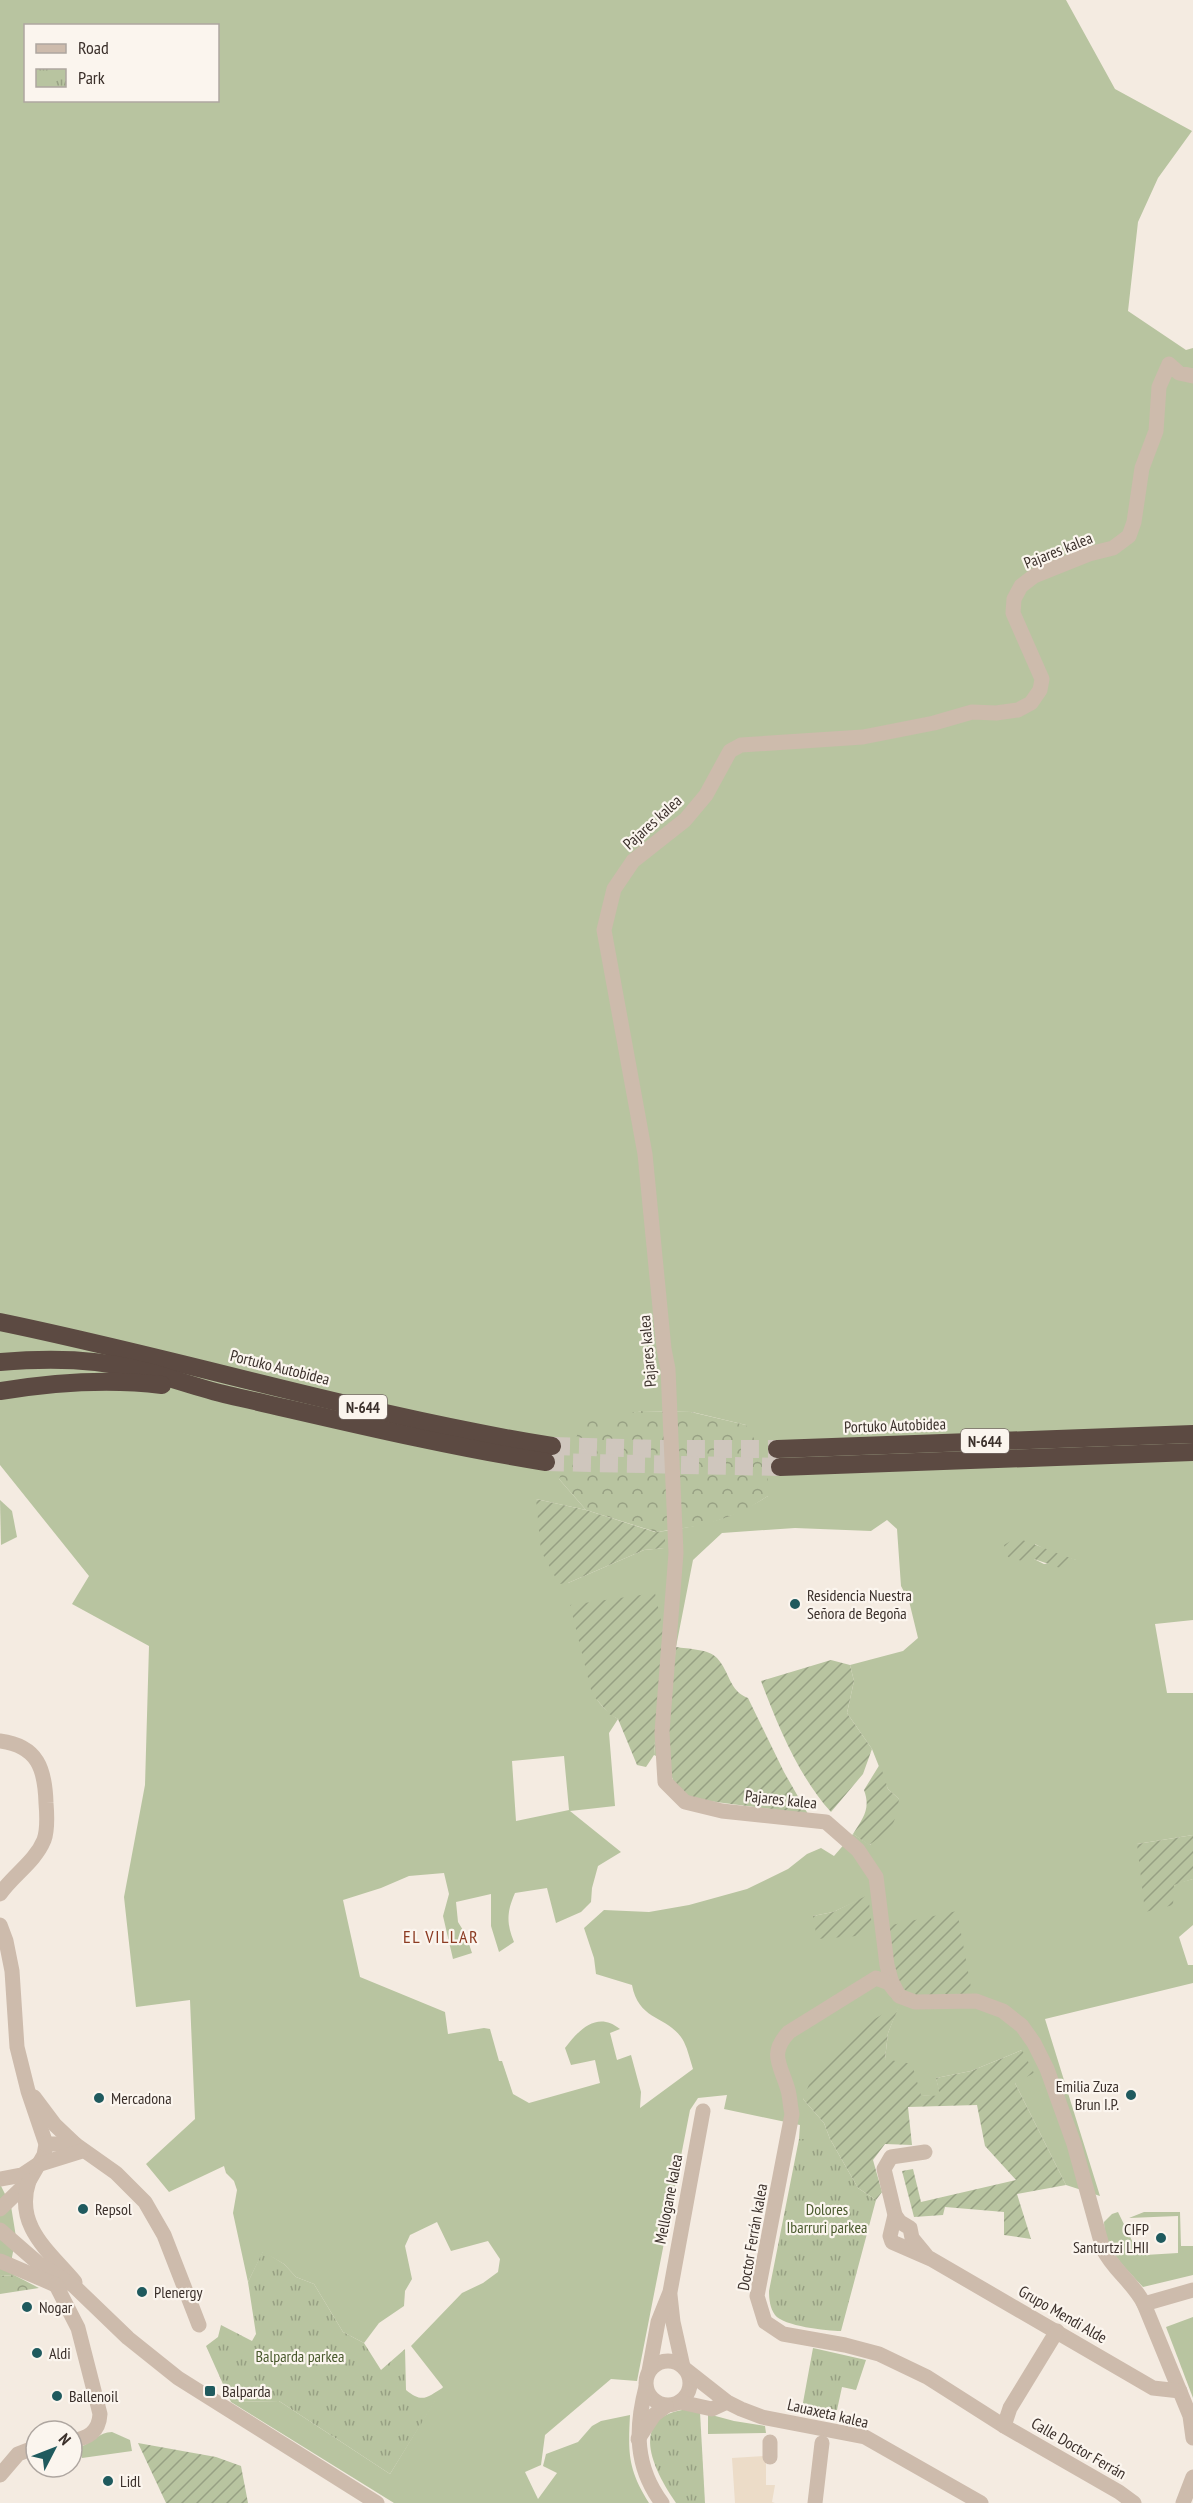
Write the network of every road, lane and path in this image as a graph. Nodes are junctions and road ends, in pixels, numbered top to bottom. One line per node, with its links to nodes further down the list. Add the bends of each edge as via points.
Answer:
1 (1193, 376): 13 (street, Pajares kalea, via 1179,373 1169,364 1159,387 1156,431 1142,468 1129,536 1113,548 1034,576 1021,586 1014,599 1013,613 1042,679 1040,690 1030,703 1018,710 972,712 863,737 741,745 730,751 706,795 685,820 633,861 614,889 604,930 645,1154 668,1369 676,1553 662,1732 665,1782 685,1802 723,1811 826,1822 858,1850 876,1878)
2 (0, 1313): 4 (highway, N-644)
3 (0, 1322): 4 (highway, N-644)
4 (76, 1337): 7 (highway, Portuko Autobidea / N-644, via 549,1454 495,1454)
5 (0, 1362): 7 (highway, via 64,1359 107,1363)
6 (0, 1392): 7 (highway, N-644, via 45,1383 96,1380)
7 (214, 1392)
8 (1193, 1434): 9 (highway, Portuko Autobidea / N-644, via 779,1458)
9 (1193, 1452)
10 (0, 1741): 11 (street, via 24,1747 43,1769 46,1809 44,1839 34,1857)
11 (0, 1894)
12 (0, 1924): 16 (street, via 12,1971 17,2047)
13 (887, 1965): 14 (street, Doctor Ferrán kalea); 15 (street, Pajares kalea)
14 (876, 1978): 15 (street, via 890,1983); 40 (street, Doctor Ferrán kalea, via 780,2041 776,2054 792,2114 757,2296 765,2322 783,2334 879,2354 927,2377)
15 (899, 1996): 30 (street, via 915,2002 976,2001 1004,2011 1022,2026 1047,2069 1074,2144 1103,2249)
16 (28, 2091): 18 (street); 19 (street)
17 (703, 2112): 29 (street, Mellogane kalea)
18 (46, 2144): 19 (street); 21 (street)
19 (76, 2150): 21 (street); 32 (street, via 116,2173 145,2202 164,2235)
20 (925, 2152): 33 (street, Grupo Mendi Alde, via 891,2157 884,2169 900,2222 910,2228 912,2238 931,2259)
21 (37, 2165): 22 (street, via 22,2175); 23 (street)
22 (0, 2179)
23 (29, 2181): 24 (street); 31 (street, via 23,2203 28,2224)
24 (0, 2209)
25 (0, 2230): 31 (street, via 38,2263 74,2286)
26 (0, 2261): 27 (street)
27 (56, 2285): 31 (street); 31 (street)
28 (1193, 2290): 30 (street)
29 (670, 2292): 34 (street, Mellogane kalea); 35 (street, Mellogane kalea, via 658,2322)
30 (1144, 2304): 37 (street)
31 (84, 2313): 42 (street, via 100,2414 99,2423); 48 (street, via 109,2318 160,2365 196,2391)
32 (199, 2325)
33 (1057, 2331): 37 (street, Grupo Mendi Alde, via 1154,2388); 40 (street, via 1010,2408)
34 (684, 2368): 35 (street, via 667,2361); 38 (street, Lauaxeta kalea); 39 (street, via 689,2391)
35 (649, 2371): 36 (street)
36 (646, 2387): 39 (street, via 652,2400); 43 (street)
37 (1180, 2391): 41 (street)
38 (727, 2402): 39 (street, via 712,2409); 53 (street, Lauaxeta kalea, via 762,2417 865,2437)
39 (673, 2404): 43 (street, via 654,2415)
40 (1004, 2426): 54 (street, Calle Doctor Ferrán)
41 (1193, 2438)
42 (84, 2439)
43 (638, 2439): 51 (street, via 643,2467)
44 (822, 2451): 52 (street)
45 (24, 2452): 46 (street)
46 (0, 2475)
47 (1193, 2477): 55 (street)
48 (341, 2482): 49 (street); 50 (street)
49 (368, 2503)
50 (377, 2503)
51 (662, 2503)
52 (815, 2503)
53 (981, 2503)
54 (1134, 2503)
55 (1183, 2503)

